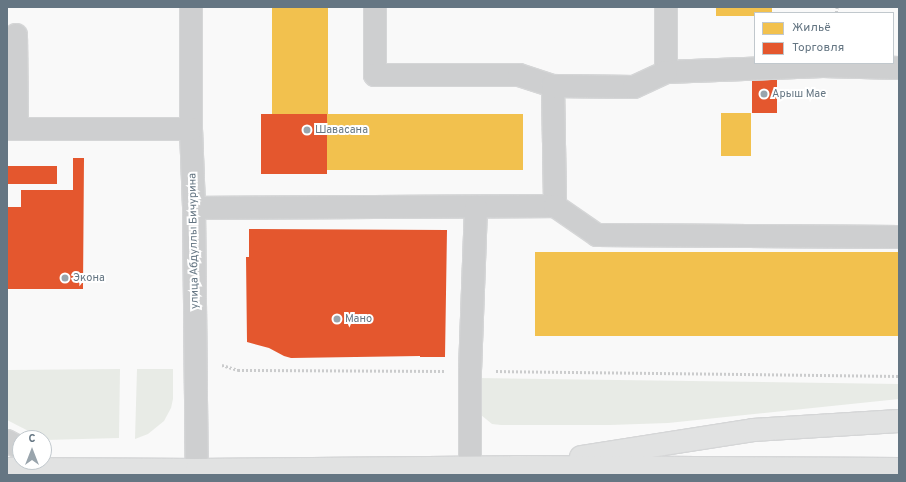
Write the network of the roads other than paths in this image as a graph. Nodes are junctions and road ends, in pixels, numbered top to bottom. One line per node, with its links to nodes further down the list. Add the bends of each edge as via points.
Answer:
1 (191, 7): 9 (street, улица Абдуллы Бичурина)
2 (375, 7): 7 (street, via 375,75 519,75)
3 (666, 7): 6 (street)
4 (16, 35): 8 (street)
5 (899, 68): 6 (street, via 823,66)
6 (666, 72): 7 (street, via 634,86)
7 (553, 86): 10 (street)
8 (12, 129): 9 (street)
9 (190, 129): 12 (street, улица Абдуллы Бичурина)
10 (555, 206): 11 (street); 13 (street, via 597,235)
11 (476, 207): 12 (street); 17 (street, via 470,371)
12 (194, 208): 19 (street, улица Абдуллы Бичурина)
13 (899, 237)
14 (899, 421): 16 (main road, via 753,430)
15 (52, 466): 19 (main road)
16 (515, 467): 17 (main road); 18 (main road)
17 (470, 468): 19 (main road)
18 (899, 469)
19 (197, 473)

